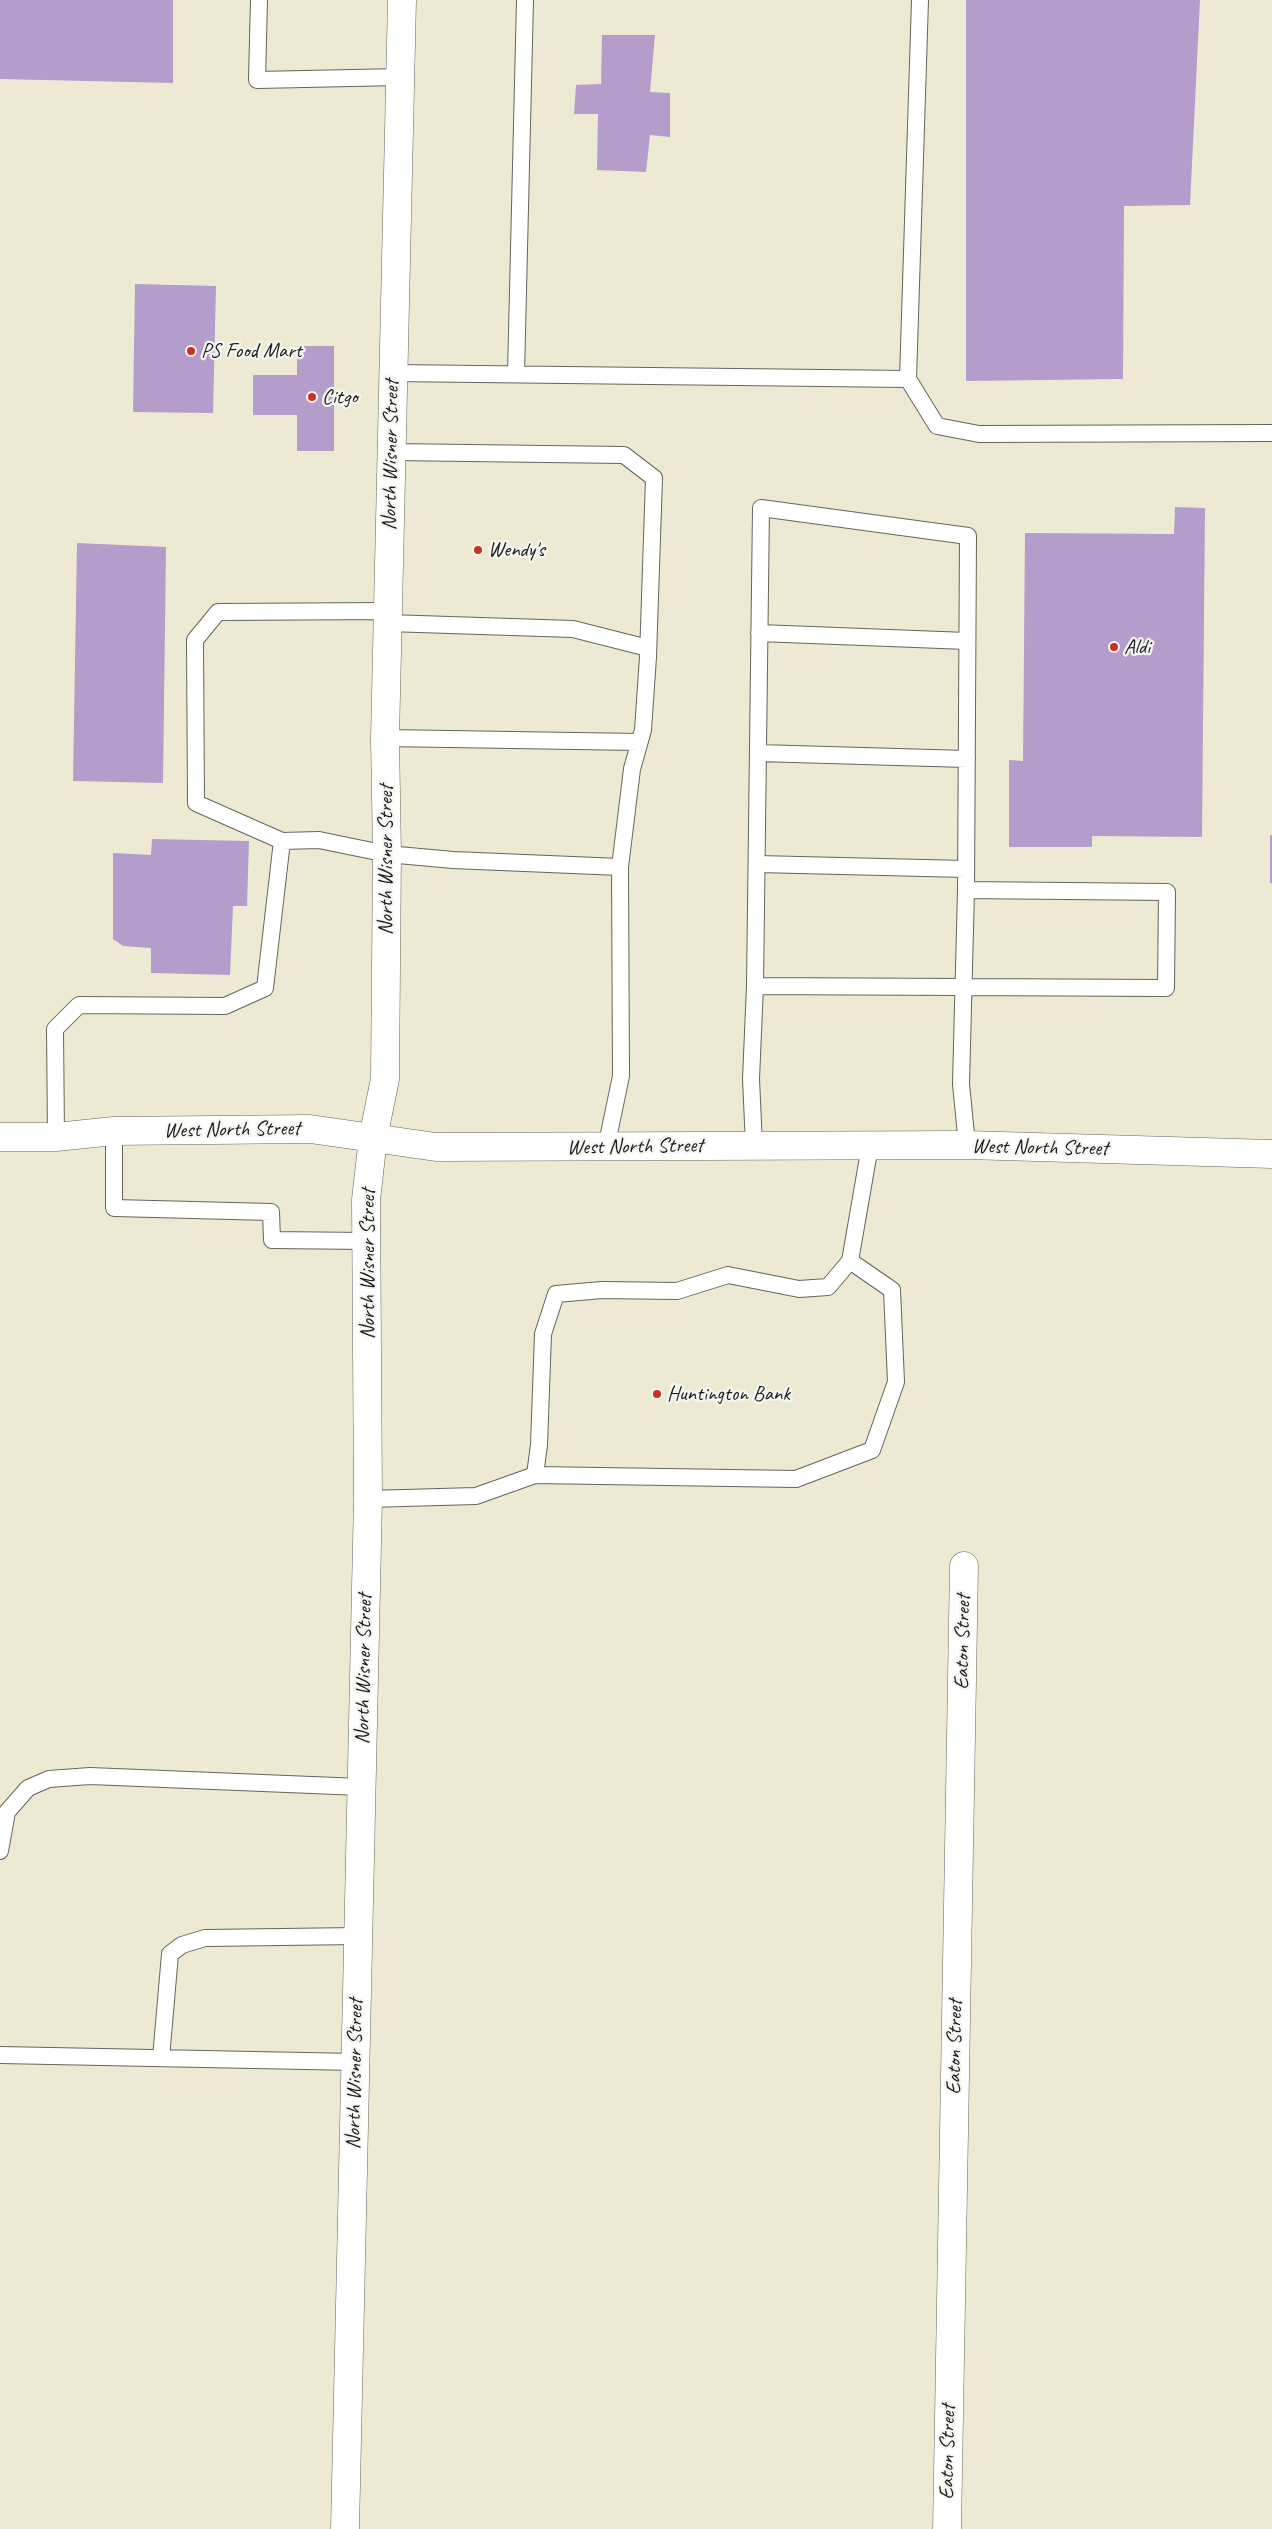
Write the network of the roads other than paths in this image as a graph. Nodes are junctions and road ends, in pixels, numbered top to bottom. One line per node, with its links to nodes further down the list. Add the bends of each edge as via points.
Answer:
1 (259, 0): 5 (lane, via 257,80)
2 (402, 0): 5 (street, North Wisner Street)
3 (525, 0): 7 (lane)
4 (920, 0): 8 (lane)
5 (400, 76): 6 (street, North Wisner Street)
6 (393, 373): 7 (lane); 10 (street, North Wisner Street)
7 (516, 374): 8 (lane)
8 (908, 379): 9 (lane, via 937,426 979,434)
9 (1272, 434)
10 (391, 452): 11 (street, North Wisner Street); 14 (lane, via 624,455 654,478)
11 (388, 617): 14 (lane, via 573,629); 15 (street, North Wisner Street); 19 (lane, via 218,612 194,640 196,803)
12 (759, 634): 13 (lane); 13 (lane, via 761,508 968,536); 17 (lane)
13 (967, 641): 18 (lane)
14 (648, 648): 16 (lane, via 643,730)
15 (386, 738): 16 (lane); 20 (street, North Wisner Street)
16 (639, 742): 22 (lane, via 632,769)
17 (758, 754): 18 (lane); 21 (lane)
18 (967, 759): 23 (lane)
19 (282, 841): 20 (lane, via 319,840); 29 (lane, via 265,988 225,1006 78,1005 55,1029)
20 (387, 854): 22 (lane); 30 (street, North Wisner Street, via 385,1079)
21 (757, 864): 23 (lane); 25 (lane)
22 (620, 867): 34 (lane, via 621,1076)
23 (966, 869): 24 (lane)
24 (966, 890): 26 (lane); 26 (lane, via 1167,892 1166,988)
25 (755, 986): 26 (lane); 31 (lane, via 751,1079)
26 (962, 987): 32 (lane, via 961,1084)
27 (114, 1131): 29 (street, West North Street); 30 (street, West North Street, via 310,1129); 36 (lane, via 114,1208 271,1212 272,1240)
28 (0, 1137): 29 (street, West North Street)
29 (56, 1137)
30 (373, 1138): 34 (street, West North Street, via 436,1147); 36 (street, North Wisner Street, via 366,1200)
31 (754, 1145): 33 (street, West North Street); 34 (street, West North Street)
32 (967, 1145): 33 (street, West North Street); 35 (street, West North Street)
33 (870, 1146): 37 (lane)
34 (606, 1148)
35 (1272, 1154)
36 (366, 1242): 39 (street, North Wisner Street)
37 (850, 1261): 38 (lane, via 828,1287 799,1289 728,1275 677,1291 602,1290 556,1294 543,1334); 38 (lane, via 892,1290 896,1382 872,1450 796,1479)
38 (535, 1476): 39 (lane, via 476,1496)
39 (368, 1499): 41 (street, North Wisner Street)
40 (964, 1566): 48 (street, Eaton Street)
41 (361, 1787): 42 (lane, via 90,1776 49,1779 28,1788 7,1812); 43 (street, North Wisner Street)
42 (0, 1851)
43 (358, 1936): 45 (lane, via 205,1938 182,1945 170,1954); 46 (street, North Wisner Street)
44 (0, 2055): 45 (lane)
45 (161, 2058): 46 (lane)
46 (356, 2062): 47 (street, North Wisner Street)
47 (345, 2529)
48 (947, 2529)

